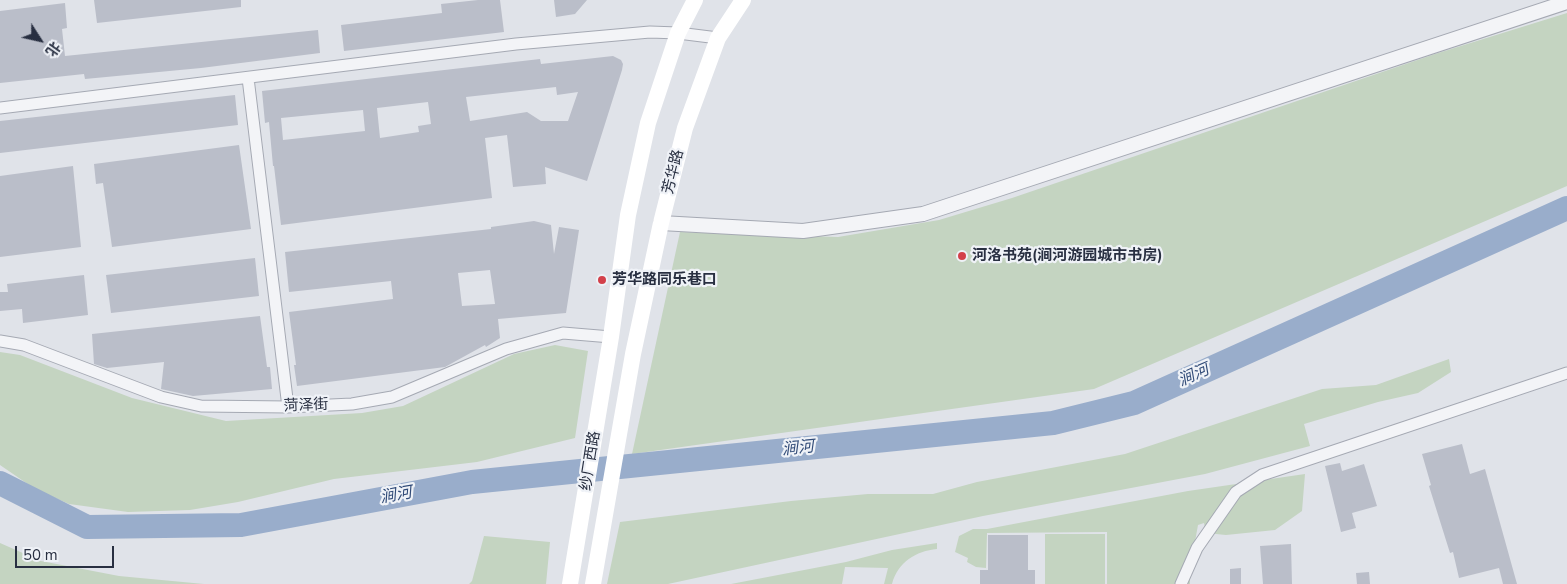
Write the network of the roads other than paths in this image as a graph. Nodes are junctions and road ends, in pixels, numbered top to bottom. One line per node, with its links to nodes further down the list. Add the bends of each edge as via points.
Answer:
1 (695, 0): 4 (main road)
2 (742, 0): 5 (main road, 芳华路)
3 (1567, 2): 8 (street, via 923,214 803,231)
4 (678, 33): 5 (street); 6 (street, via 650,32 516,44); 10 (main road, via 648,123 628,215)
5 (718, 38): 8 (main road, 芳华路, via 685,128)
6 (248, 78): 7 (street); 13 (street)
7 (0, 108)
8 (661, 223): 11 (main road, 芳华路)
9 (0, 341): 13 (street, 菏泽街, via 24,345 161,398 201,406)
10 (610, 343): 13 (street, 菏泽街, via 563,333 506,349 392,397 352,404); 14 (main road, 纱厂西路)
11 (633, 354): 15 (main road, 纱厂西路)
12 (1567, 373): 16 (street, via 1262,475 1236,492 1197,548)
13 (288, 407)
14 (571, 580)
15 (594, 583)
16 (1181, 584)

